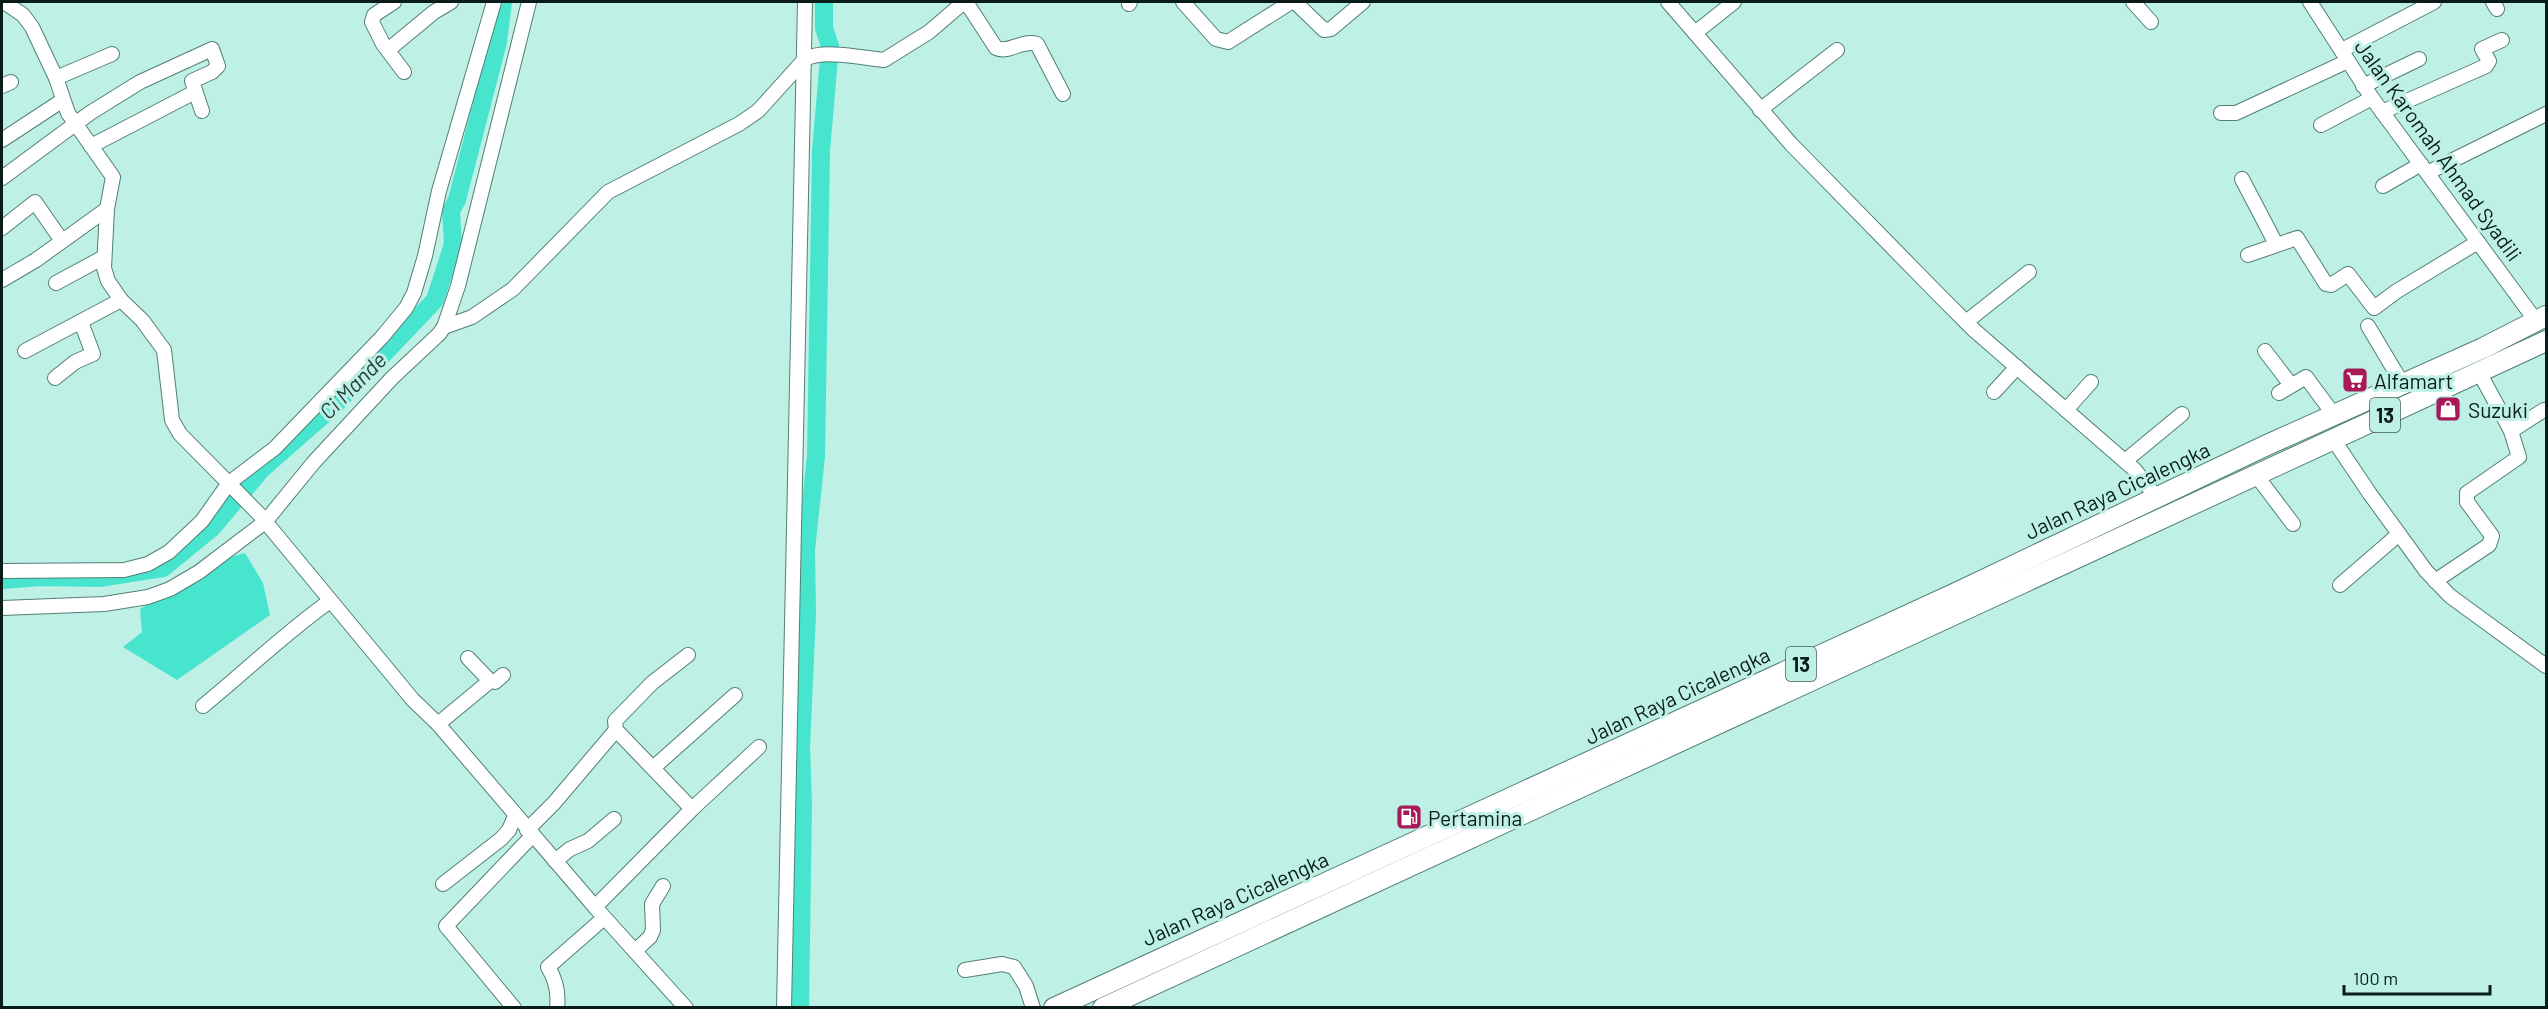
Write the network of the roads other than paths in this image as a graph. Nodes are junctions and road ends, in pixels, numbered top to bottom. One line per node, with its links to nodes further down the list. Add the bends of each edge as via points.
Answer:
1 (4, 2): 16 (street)
2 (394, 2): 20 (street, via 374,15 372,22)
3 (451, 2): 20 (street)
4 (494, 2): 83 (street, via 439,191 425,256 406,308 275,448)
5 (529, 2): 61 (street, via 458,286)
6 (805, 2): 24 (street)
7 (965, 2): 24 (street, via 929,32 884,60 855,55); 30 (street, via 996,48 1036,44)
8 (1183, 2): 9 (street, via 1216,39 1228,42)
9 (1293, 2): 10 (street, via 1324,30 1331,30)
10 (1363, 2)
11 (1668, 2): 18 (street)
12 (1734, 2): 18 (street)
13 (2133, 2): 17 (street)
14 (2310, 2): 23 (street, Jalan Karomah Ahmad Syadili)
15 (2434, 2): 23 (street)
16 (21, 5): 27 (street)
17 (2151, 22)
18 (1695, 33): 33 (street)
19 (2502, 40): 35 (street, via 2482,49 2489,61 2486,66)
20 (388, 50): 26 (street)
21 (1837, 50): 33 (street)
22 (112, 54): 27 (street)
23 (2345, 56): 28 (street, Jalan Karomah Ahmad Syadili); 36 (street, via 2236,113)
24 (807, 59): 61 (street, via 758,111 608,192 513,289 472,317); 115 (street)
25 (2419, 59): 28 (street)
26 (404, 72)
27 (56, 78): 32 (street)
28 (2363, 86): 31 (street, Jalan Karomah Ahmad Syadili)
29 (195, 92): 34 (street); 38 (street, via 192,81 218,66 212,49 140,82); 41 (street)
30 (1063, 94)
31 (2372, 98): 35 (street, Jalan Karomah Ahmad Syadili); 39 (street)
32 (63, 100): 38 (street); 40 (street)
33 (1760, 110): 59 (street)
34 (202, 111)
35 (2382, 112): 42 (street, Jalan Karomah Ahmad Syadili)
36 (2221, 113)
37 (2547, 114): 42 (street)
38 (75, 125): 41 (street); 43 (street)
39 (2322, 125)
40 (2, 140)
41 (91, 146): 46 (street, via 113,177)
42 (2424, 168): 45 (street); 49 (street, Jalan Karomah Ahmad Syadili)
43 (2, 178)
44 (2242, 179): 50 (street)
45 (2383, 186)
46 (107, 209): 48 (street); 52 (street)
47 (2, 228): 48 (street, via 35,202)
48 (62, 241): 54 (street)
49 (2478, 242): 50 (street, via 2374,308 2348,274 2326,284 2297,238); 57 (street, Jalan Karomah Ahmad Syadili)
50 (2276, 244): 51 (street)
51 (2248, 255)
52 (104, 257): 55 (street); 56 (street, via 108,281)
53 (2029, 272): 59 (street)
54 (2, 280)
55 (56, 284)
56 (121, 300): 58 (street); 83 (street, via 164,350 172,420 180,434)
57 (2541, 318): 69 (highway, Jalan Raya Cicalengka / 13)
58 (81, 322): 63 (street); 67 (street, via 93,354)
59 (1966, 322): 65 (street)
60 (2368, 326): 69 (street)
61 (444, 327): 85 (street)
62 (2547, 341): 66 (highway, Jalan Raya Cicalengka / 13)
63 (25, 351)
64 (2265, 351): 70 (street)
65 (2017, 367): 71 (street); 73 (street)
66 (2479, 372): 77 (street); 78 (highway, Jalan Raya Cicalengka / 13)
67 (55, 378)
68 (2091, 382): 73 (street)
69 (2402, 383): 76 (highway, Jalan Raya Cicalengka / 13)
70 (2291, 385): 72 (street); 76 (street, via 2306,377)
71 (1994, 392)
72 (2278, 393)
73 (2066, 410): 80 (street)
74 (2544, 410): 77 (street)
75 (2182, 414): 80 (street)
76 (2334, 415): 79 (highway, Jalan Raya Cicalengka / 13)
77 (2511, 431): 89 (street, via 2519,457 2466,497 2492,536 2489,545)
78 (2334, 439): 81 (highway, Jalan Raya Cicalengka / 13); 87 (street)
79 (2267, 445): 81 (highway); 84 (highway, Jalan Raya Cicalengka / 13)
80 (2125, 461): 84 (street)
81 (2276, 466): 82 (highway, Jalan Raya Cicalengka / 13)
82 (2256, 475): 86 (street); 118 (highway, Jalan Raya Cicalengka / 13)
83 (231, 484): 85 (street); 88 (street, via 188,536 148,564 124,570)
84 (2156, 497): 117 (highway, Jalan Raya Cicalengka / 13)
85 (262, 518): 91 (street); 92 (street, via 199,572 148,597 104,604)
86 (2293, 525)
87 (2399, 534): 89 (street); 90 (street)
88 (2, 571)
89 (2436, 580): 95 (street, via 2450,596)
90 (2340, 585)
91 (330, 601): 97 (street, via 280,638); 98 (street)
92 (2, 608)
93 (688, 655): 99 (street, via 615,718)
94 (468, 658): 98 (street, via 496,678)
95 (2547, 666)
96 (735, 695): 101 (street)
97 (203, 706)
98 (438, 724): 103 (street)
99 (616, 730): 101 (street); 105 (street)
100 (759, 747): 102 (street)
101 (653, 768): 102 (street)
102 (692, 809): 109 (street)
103 (515, 816): 105 (street); 107 (street, via 501,839)
104 (614, 819): 106 (street)
105 (530, 833): 106 (street); 112 (street, via 446,926)
106 (555, 861): 109 (street)
107 (443, 884)
108 (663, 886): 110 (street, via 652,904 650,937)
109 (599, 912): 110 (street); 113 (street, via 548,967 556,983)
110 (635, 951): 114 (street)
111 (966, 970): 116 (street, via 1002,964 1014,967)
112 (514, 1008)
113 (557, 1008)
114 (686, 1008)
115 (784, 1008)
116 (1033, 1008)
117 (1054, 1008)
118 (1103, 1008)

